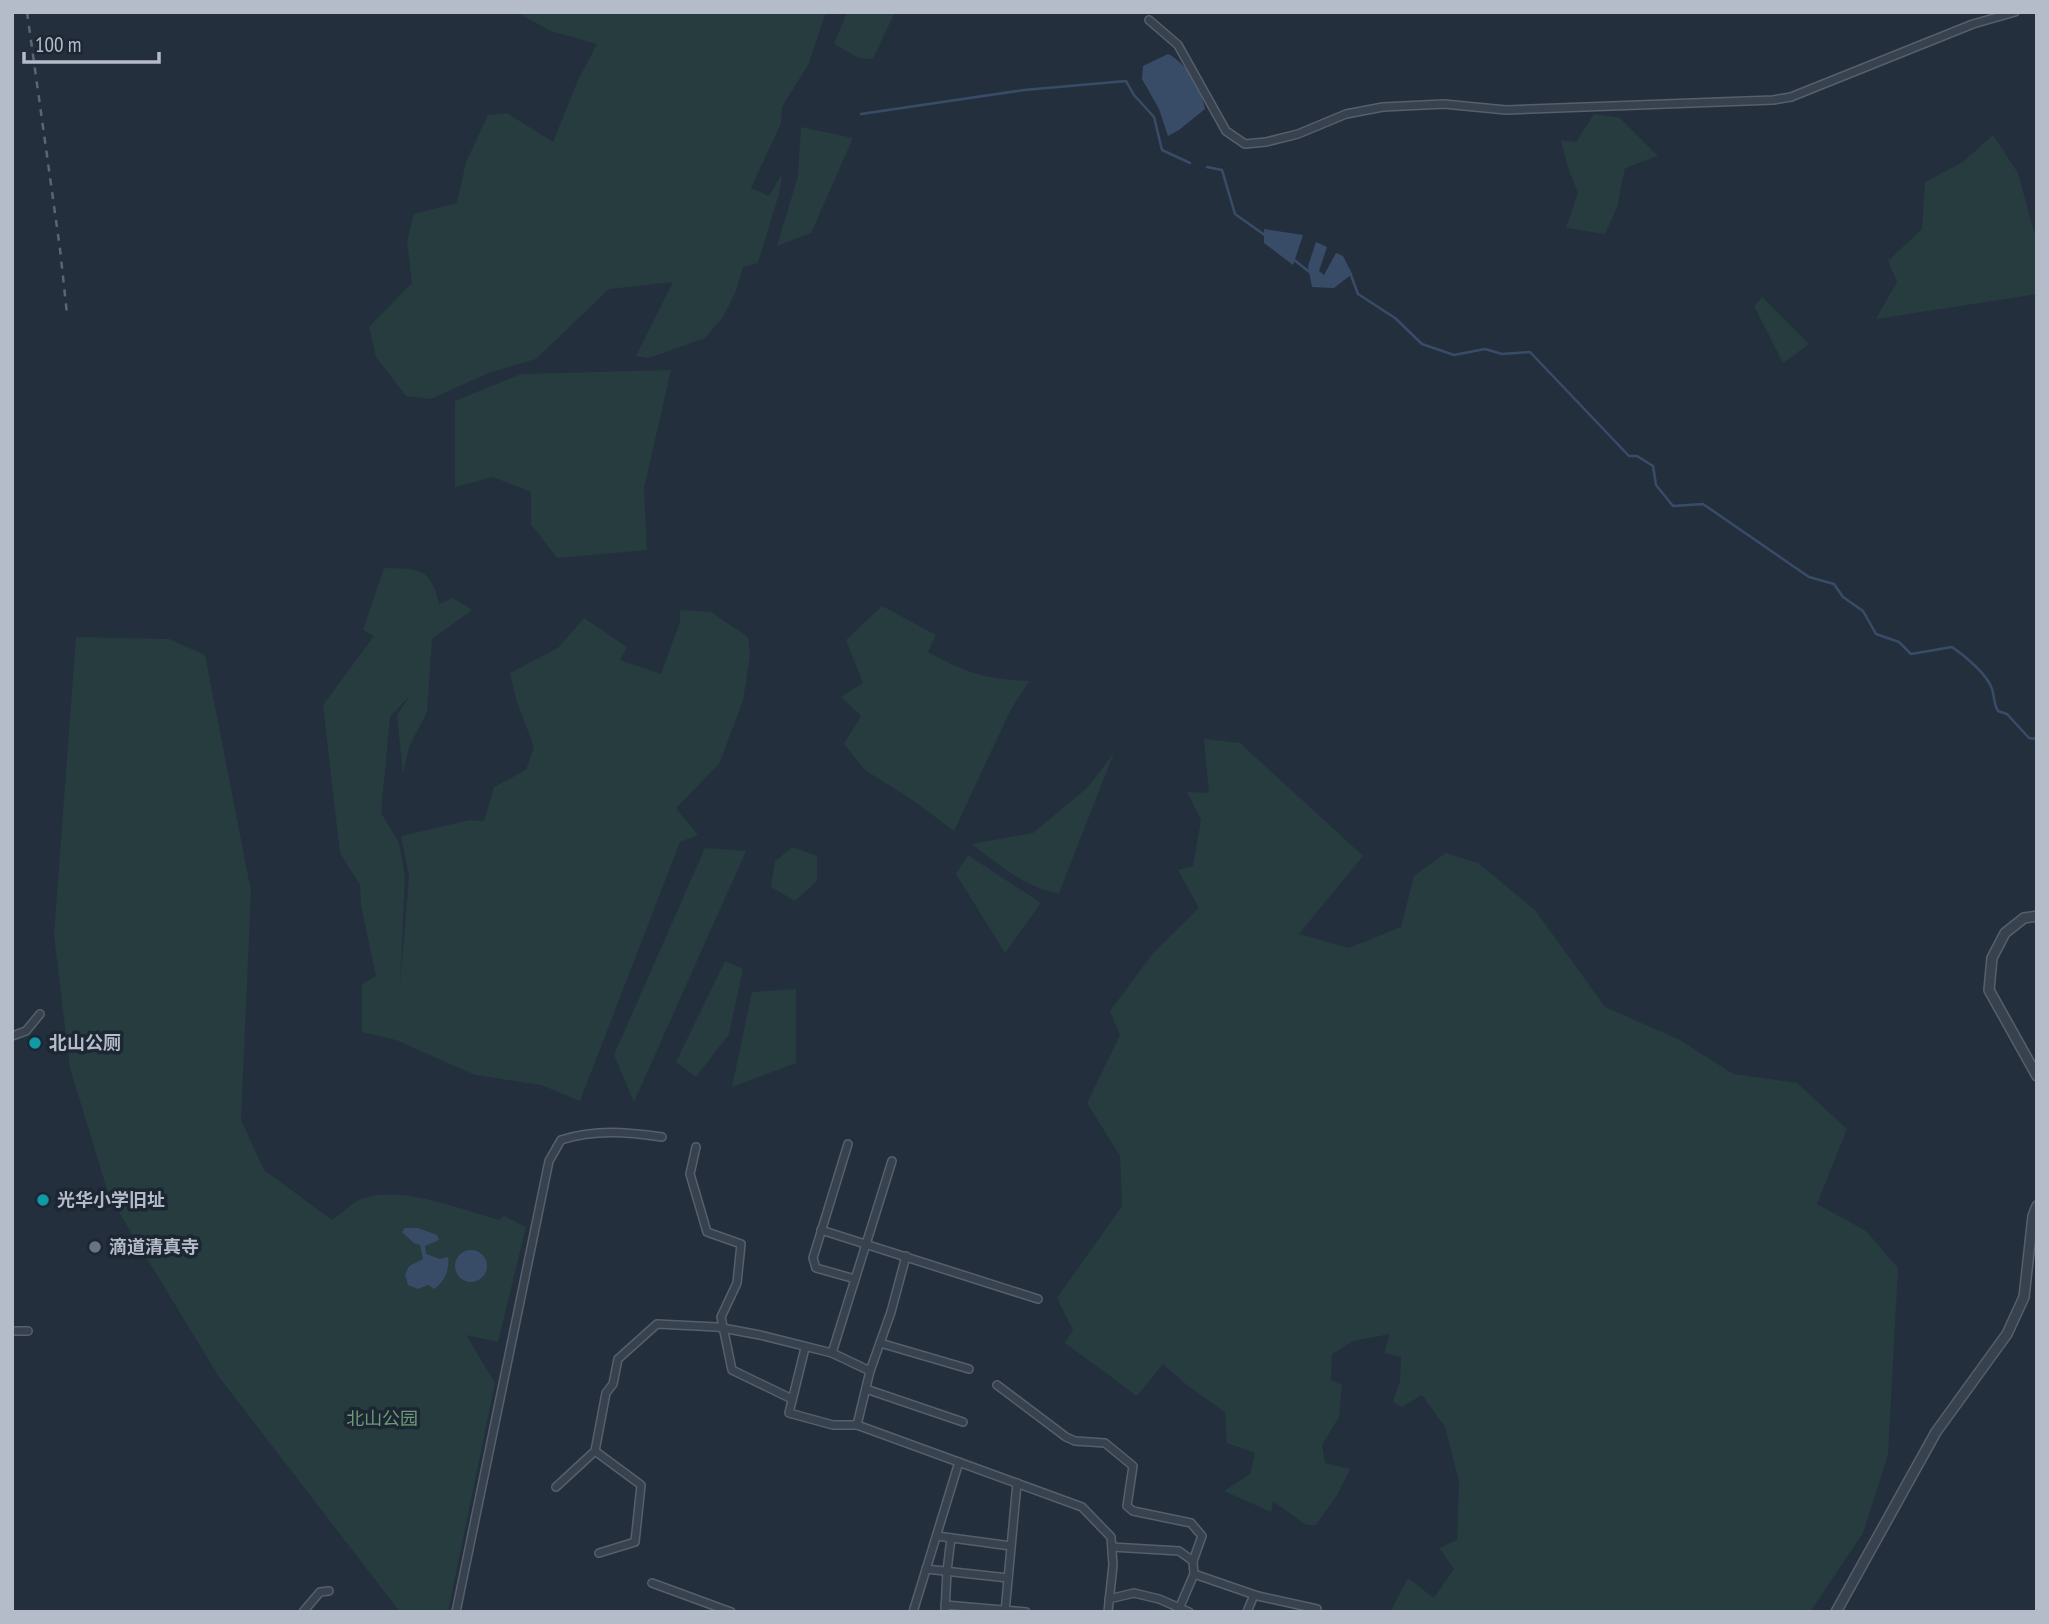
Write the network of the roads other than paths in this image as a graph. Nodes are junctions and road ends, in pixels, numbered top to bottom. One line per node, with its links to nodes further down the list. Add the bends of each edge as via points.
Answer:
1 (2015, 12): 2 (street, via 1973,24 1791,97 1506,110 1444,104 1383,107 1346,114 1298,134 1245,144 1226,131 1178,45)
2 (1149, 20)
3 (2037, 916): 6 (street, via 2024,918 2004,933 1992,958 1989,990)
4 (40, 1014): 5 (street, via 26,1031)
5 (12, 1036)
6 (2037, 1076)
7 (662, 1137): 53 (street, via 585,1133 561,1140 549,1161)
8 (848, 1144): 12 (street)
9 (696, 1147): 17 (street, via 690,1174 706,1232 741,1244 737,1283 721,1317)
10 (892, 1161): 13 (street)
11 (2037, 1206): 60 (street, via 2024,1297 2007,1334 1936,1432)
12 (821, 1230): 13 (street); 15 (street, via 813,1258 816,1268)
13 (866, 1243): 14 (street); 15 (street)
14 (906, 1256): 16 (street); 20 (street)
15 (855, 1279): 22 (street)
16 (1038, 1299)
17 (723, 1328): 21 (street); 27 (street, via 732,1370); 30 (street, via 657,1324 618,1359)
18 (12, 1331): 19 (street)
19 (28, 1331)
20 (880, 1343): 23 (street); 24 (street)
21 (805, 1348): 22 (street); 27 (street)
22 (832, 1353): 24 (street)
23 (969, 1369)
24 (870, 1371): 26 (street)
25 (997, 1385): 39 (street, via 1066,1437 1105,1443 1133,1466 1127,1506 1191,1523 1202,1536)
26 (866, 1389): 28 (street); 29 (street)
27 (792, 1399): 29 (street, via 789,1413 833,1425)
28 (963, 1422)
29 (857, 1425): 31 (street)
30 (595, 1451): 33 (street); 38 (street, via 641,1485 635,1542)
31 (959, 1462): 32 (street); 34 (street)
32 (1017, 1483): 36 (street); 37 (street, via 1082,1507 1111,1537)
33 (556, 1487)
34 (937, 1536): 35 (street); 40 (street)
35 (951, 1538): 36 (street); 41 (street)
36 (1011, 1546): 43 (street)
37 (1112, 1546): 39 (street, via 1179,1551); 47 (street)
38 (599, 1553)
39 (1194, 1561): 42 (street)
40 (926, 1569): 41 (street); 55 (street)
41 (947, 1571): 43 (street); 48 (street)
42 (1194, 1574): 46 (street); 49 (street)
43 (1008, 1577): 51 (street)
44 (652, 1583): 54 (street)
45 (330, 1591): 52 (street, via 320,1592)
46 (1254, 1595): 50 (street); 59 (street)
47 (1110, 1599): 49 (street, via 1134,1593); 57 (street)
48 (945, 1609): 51 (street)
49 (1178, 1609): 58 (street)
50 (1317, 1609)
51 (1005, 1611): 56 (street)
52 (303, 1612)
53 (456, 1612)
54 (731, 1612)
55 (913, 1612)
56 (1026, 1612)
57 (1108, 1612)
58 (1189, 1612)
59 (1247, 1612)
60 (1836, 1612)

